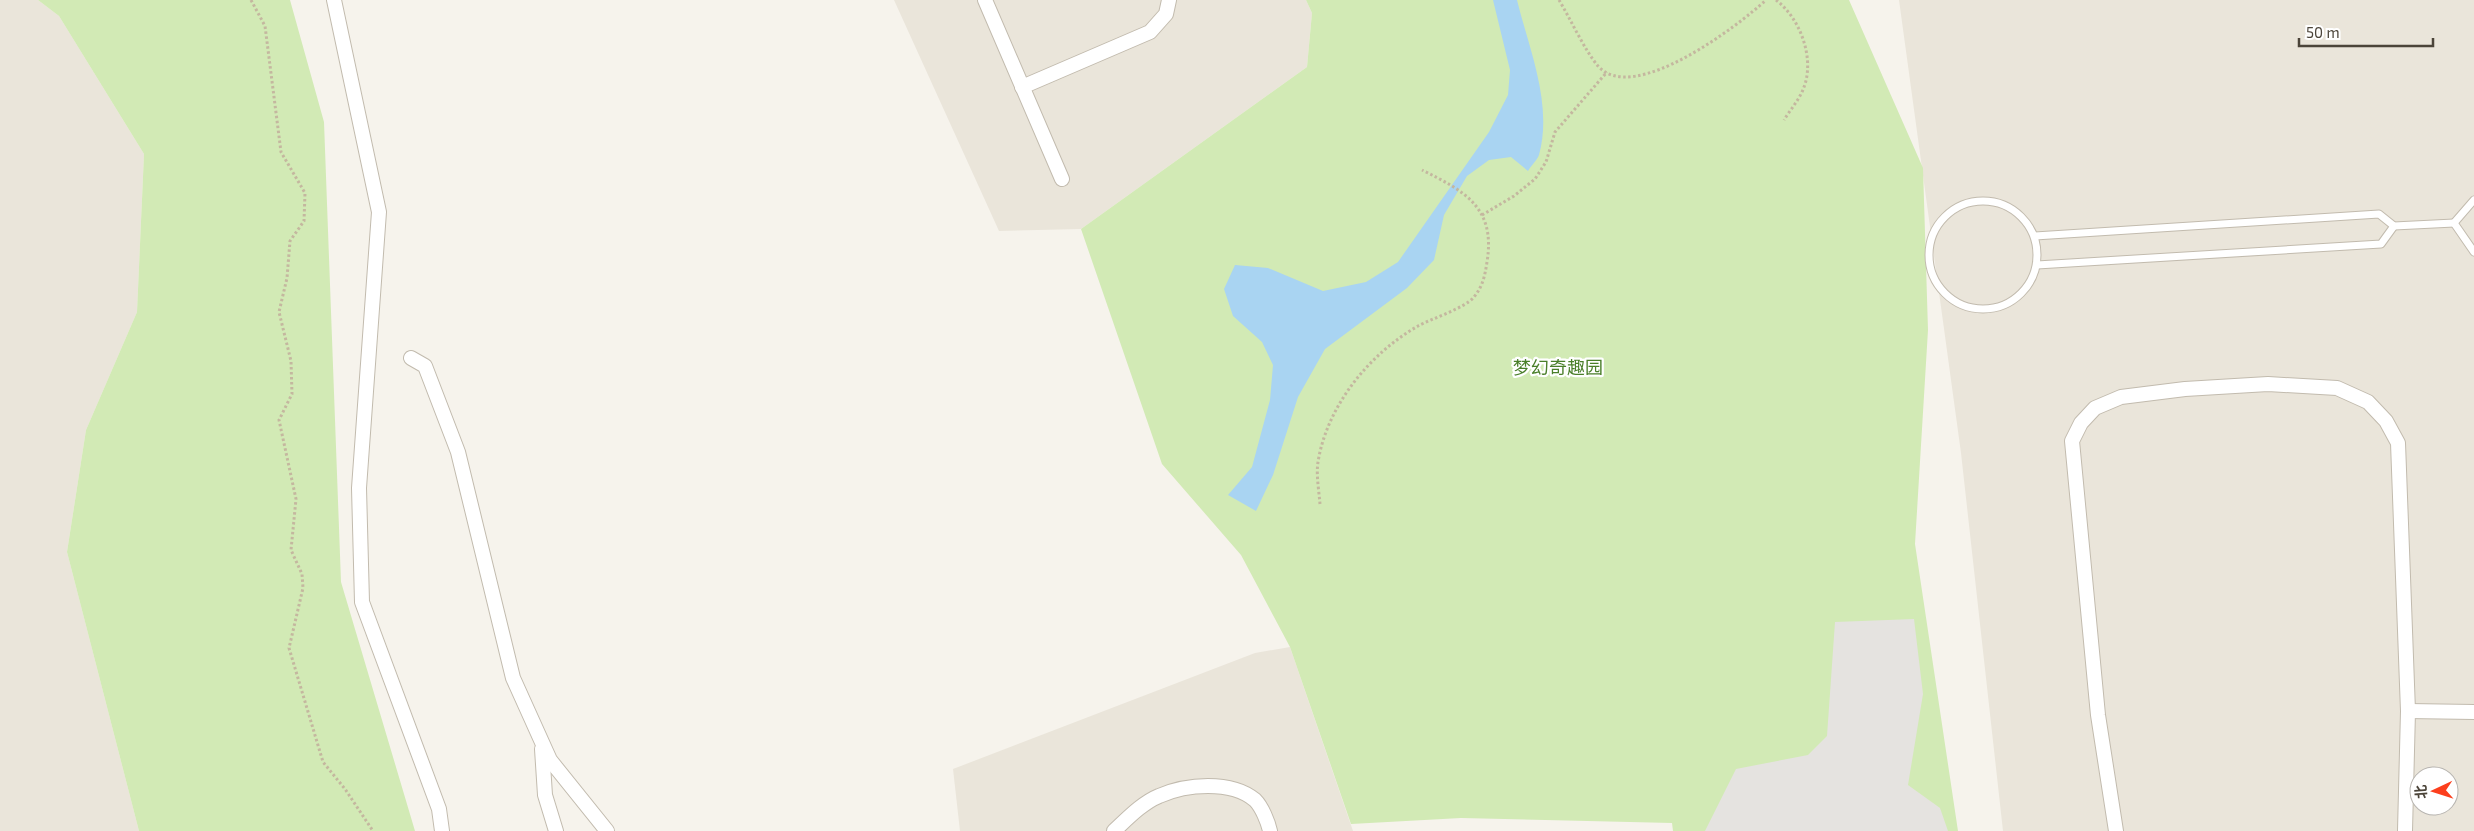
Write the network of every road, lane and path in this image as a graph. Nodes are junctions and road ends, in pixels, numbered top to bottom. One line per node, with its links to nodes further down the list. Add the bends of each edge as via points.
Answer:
1 (251, 0): 25 (path, via 265,26 281,152 305,193 304,221 290,241 287,278 279,312 291,361 292,394 279,420 296,500 291,550 302,574 289,648 323,762)
2 (334, 0): 26 (street, via 378,212 359,488 362,602 439,810)
3 (985, 0): 9 (street)
4 (1169, 0): 9 (street, via 1166,14 1150,32)
5 (1559, 0): 8 (path, via 1598,66)
6 (1766, 0): 8 (path, via 1746,18 1679,62 1630,78 1612,76)
7 (1776, 0): 10 (path, via 1800,28 1806,56 1804,88)
8 (1607, 72): 14 (path, via 1555,132 1546,162 1534,179 1514,196)
9 (1022, 87): 12 (street)
10 (1784, 120)
11 (1422, 170): 14 (path, via 1454,186)
12 (1062, 179)
13 (2474, 200): 15 (lane)
14 (1482, 214): 21 (path, via 1486,221 1489,253 1484,280 1474,298 1408,331 1359,376 1338,405 1325,434 1318,464)
15 (2454, 223): 16 (lane); 18 (lane)
16 (2394, 226): 17 (lane, via 2379,214); 19 (lane, via 2381,244)
17 (2035, 236): 19 (lane); 19 (lane, via 2026,221 2006,205 1980,200 1964,203 1948,212 1937,225 1930,242 1929,259 1933,276 1942,291 1956,302 1972,308 2006,305 2031,282)
18 (2474, 252)
19 (2037, 266)
20 (411, 358): 24 (street, via 425,366 458,452 512,678)
21 (1320, 504)
22 (2408, 711): 23 (street); 31 (street, via 2398,443 2386,421 2368,402 2337,388 2268,384 2121,397 2095,408 2081,423 2072,441 2098,715); 32 (street)
23 (2474, 712)
24 (542, 746): 27 (street, via 545,795); 28 (street)
25 (373, 831)
26 (442, 831)
27 (556, 831)
28 (607, 831)
29 (1114, 831): 30 (street, via 1158,796 1182,788 1209,787 1232,789 1256,800)
30 (1270, 831)
31 (2116, 831)
32 (2405, 831)

